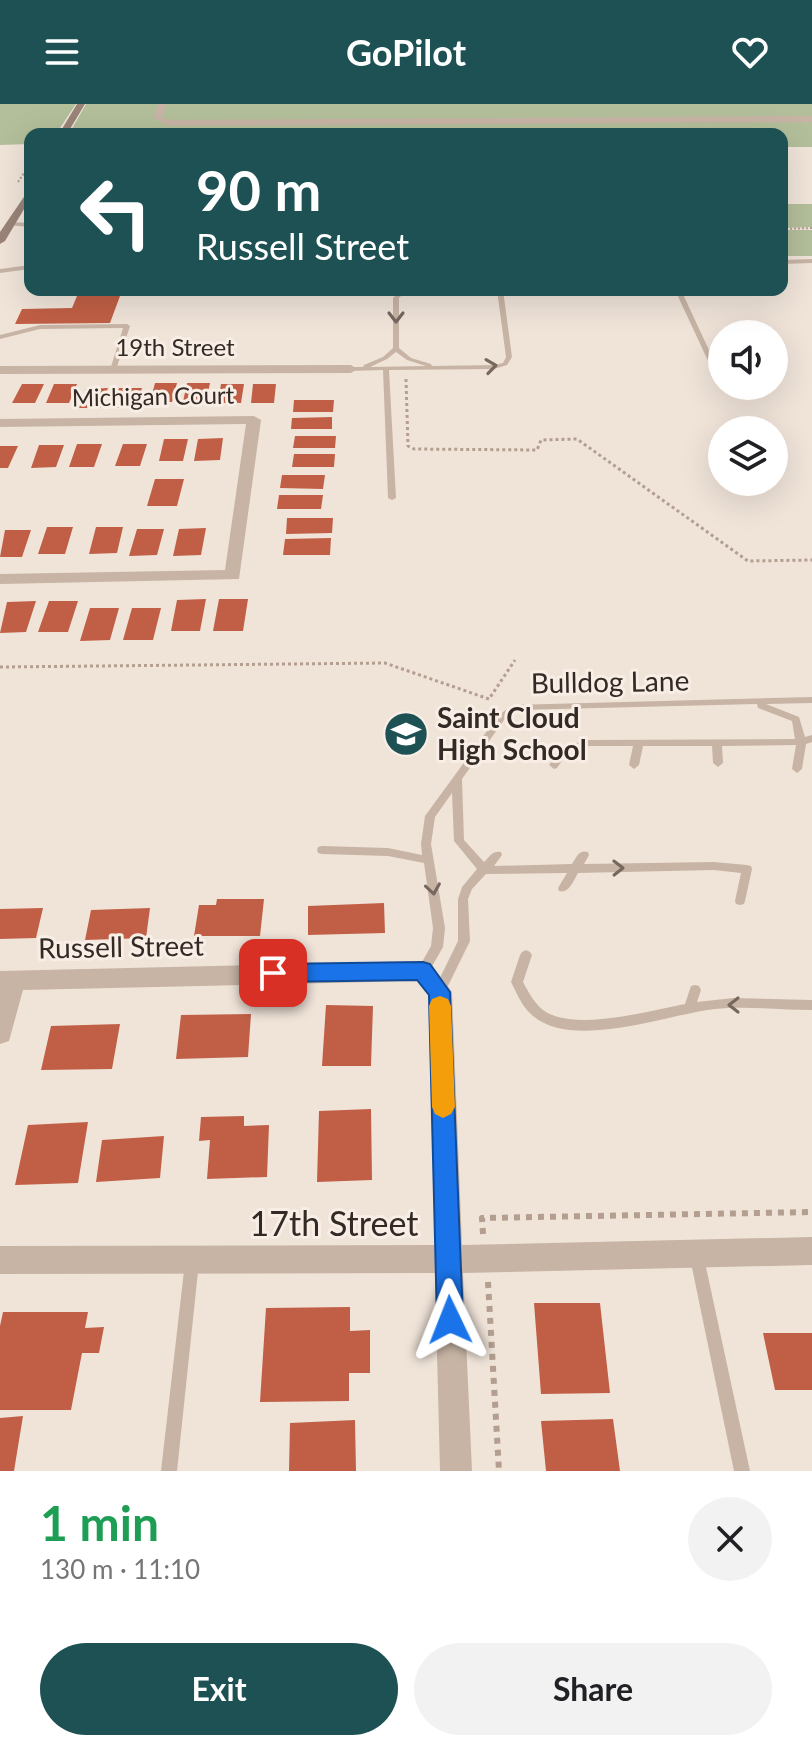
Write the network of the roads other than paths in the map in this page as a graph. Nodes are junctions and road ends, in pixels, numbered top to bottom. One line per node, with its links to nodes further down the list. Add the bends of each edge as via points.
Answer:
1 (81, 104): 4 (street)
2 (163, 104): 3 (street, via 157,118 169,123 414,117)
3 (812, 119)
4 (67, 128)
5 (24, 201): 6 (street)
6 (10, 224): 7 (lane); 8 (street)
7 (24, 225)
8 (0, 241)
9 (812, 261): 10 (lane)
10 (788, 262)
11 (24, 268): 12 (lane)
12 (0, 271)
13 (398, 296): 17 (lane, one-way to 17)
14 (501, 296): 20 (lane, one-way to 14, via 505,364 509,357)
15 (681, 296): 18 (lane)
16 (0, 337): 22 (lane, via 40,327 127,326)
17 (396, 349): 19 (lane, via 378,362); 20 (lane, via 409,359)
18 (708, 354)
19 (351, 369): 22 (street, 19th Street); 23 (lane)
20 (448, 369): 23 (lane)
21 (0, 370): 22 (street, 19th Street)
22 (113, 370)
23 (386, 370): 25 (lane)
24 (0, 423): 26 (street, Michigan Court, via 254,420 233,575)
25 (392, 498)
26 (0, 579)
27 (812, 700): 28 (lane, Bulldog Lane)
28 (743, 705): 32 (lane, via 789,714 800,726); 37 (lane, Bulldog Lane, via 515,707 501,718)
29 (812, 738): 32 (lane)
30 (639, 742): 31 (lane); 34 (lane, via 573,745); 35 (lane)
31 (717, 742): 32 (lane); 33 (lane)
32 (801, 742): 36 (lane)
33 (718, 763)
34 (554, 765)
35 (634, 765)
36 (797, 769)
37 (458, 778): 41 (lane, Bulldog Lane, via 430,816); 43 (lane, via 459,841)
38 (322, 850): 41 (lane, via 388,852)
39 (497, 855): 43 (lane)
40 (584, 855): 42 (lane)
41 (428, 860): 48 (lane, Bulldog Lane, one-way to 48, via 439,928)
42 (573, 869): 43 (lane); 44 (lane); 45 (lane, one-way to 45, via 747,869)
43 (485, 870): 48 (lane, via 467,887 463,899 464,941)
44 (563, 888)
45 (740, 901)
46 (526, 955): 51 (lane, via 517,982 529,1006 548,1019 567,1025 629,1021)
47 (7, 981): 48 (street, Russell Street); 52 (street, Russell Street)
48 (431, 981): 55 (street)
49 (695, 990): 51 (lane)
50 (812, 1005): 51 (lane, one-way to 51)
51 (689, 1009)
52 (0, 1033)
53 (812, 1251): 54 (street, 17th Street)
54 (696, 1253): 55 (street, 17th Street); 60 (lane)
55 (448, 1259): 57 (street, 17th Street); 59 (street)
56 (0, 1260): 57 (street, 17th Street)
57 (192, 1260): 58 (lane)
58 (169, 1471)
59 (456, 1471)
60 (742, 1471)

